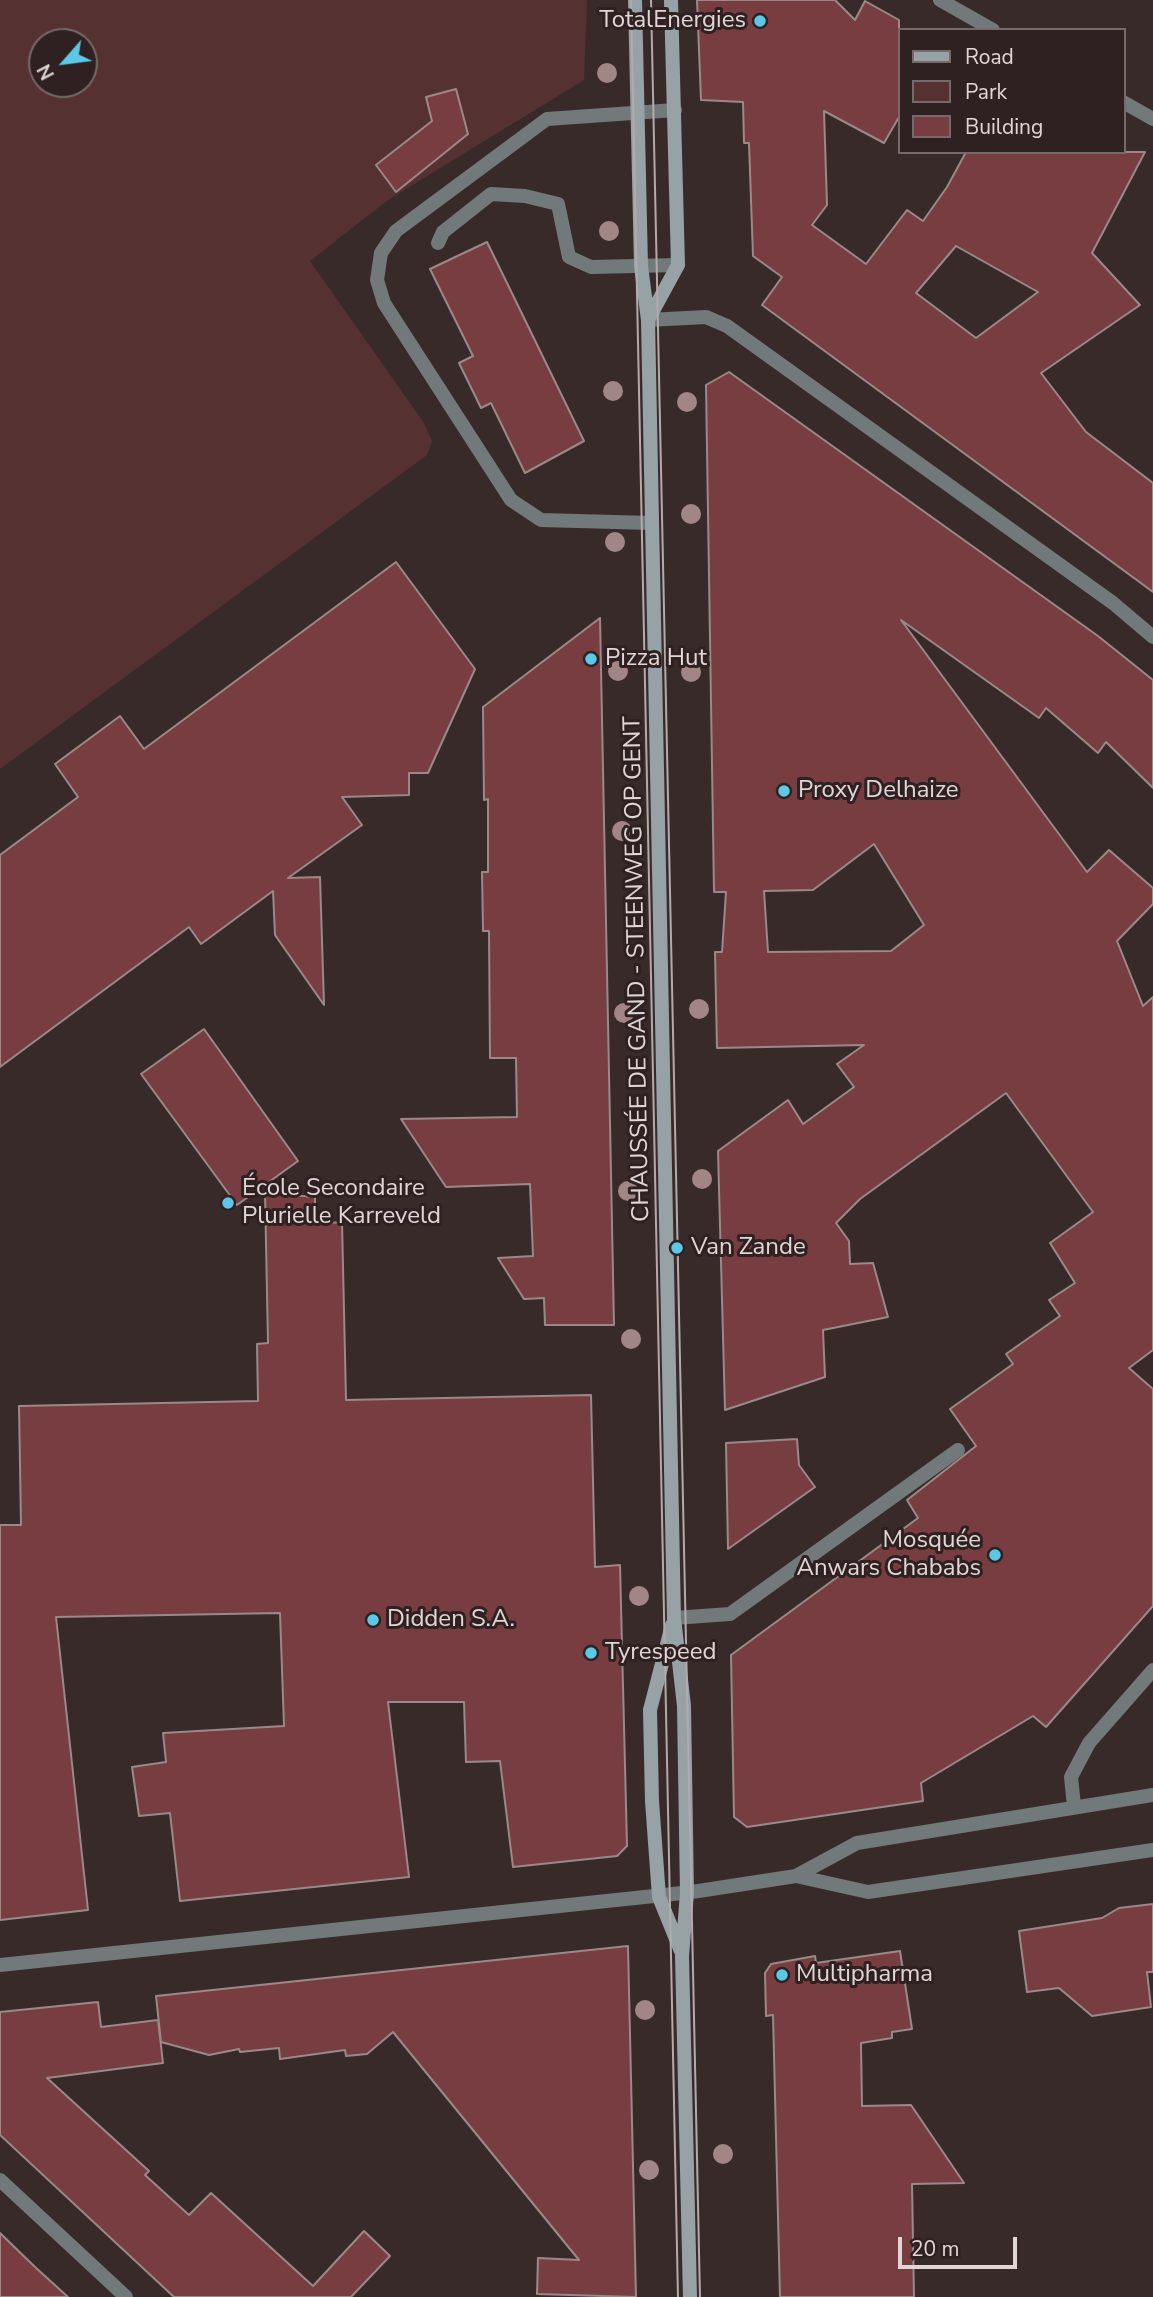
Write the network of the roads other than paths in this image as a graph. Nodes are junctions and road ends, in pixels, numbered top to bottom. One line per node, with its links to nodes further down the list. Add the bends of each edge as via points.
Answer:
1 (635, 0): 7 (main road, CHAUSSÉE DE GAND - STEENWEG OP GENT)
2 (671, 0): 6 (main road, CHAUSSÉE DE GAND - STEENWEG OP GENT)
3 (940, 0): 4 (street)
4 (989, 28)
5 (1125, 103): 8 (street)
6 (675, 110): 7 (street); 10 (main road, CHAUSSÉE DE GAND - STEENWEG OP GENT)
7 (639, 113): 11 (main road, CHAUSSÉE DE GAND - STEENWEG OP GENT); 13 (street, via 547,119 396,231 382,253 377,280 384,303 511,500 541,520)
8 (1153, 119)
9 (438, 243): 11 (street, via 443,232 491,194 525,195 558,204 569,257 591,267)
10 (678, 265): 11 (street); 12 (main road, CHAUSSÉE DE GAND - STEENWEG OP GENT)
11 (641, 266): 12 (main road, CHAUSSÉE DE GAND - STEENWEG OP GENT)
12 (648, 320): 13 (main road, CHAUSSÉE DE GAND - STEENWEG OP GENT); 14 (street, via 706,317 727,326 1102,595)
13 (652, 523): 16 (main road, CHAUSSÉE DE GAND - STEENWEG OP GENT)
14 (1153, 637)
15 (958, 1450): 16 (street, via 730,1614)
16 (674, 1618): 22 (main road, CHAUSSÉE DE GAND - STEENWEG OP GENT, via 684,1706); 23 (main road, CHAUSSÉE DE GAND - STEENWEG OP GENT, via 650,1710)
17 (1153, 1670): 19 (street, via 1089,1743 1072,1777)
18 (1153, 1795): 19 (street)
19 (1074, 1806): 21 (street, via 857,1843)
20 (1153, 1850): 21 (street, via 868,1892)
21 (796, 1876): 22 (street)
22 (687, 1893): 23 (street); 24 (main road, CHAUSSÉE DE GAND - STEENWEG OP GENT)
23 (659, 1897): 24 (main road, CHAUSSÉE DE GAND - STEENWEG OP GENT); 25 (street)
24 (682, 1956): 28 (main road, CHAUSSÉE DE GAND - STEENWEG OP GENT)
25 (0, 1965)
26 (0, 2180): 27 (street)
27 (126, 2297)
28 (690, 2297)

